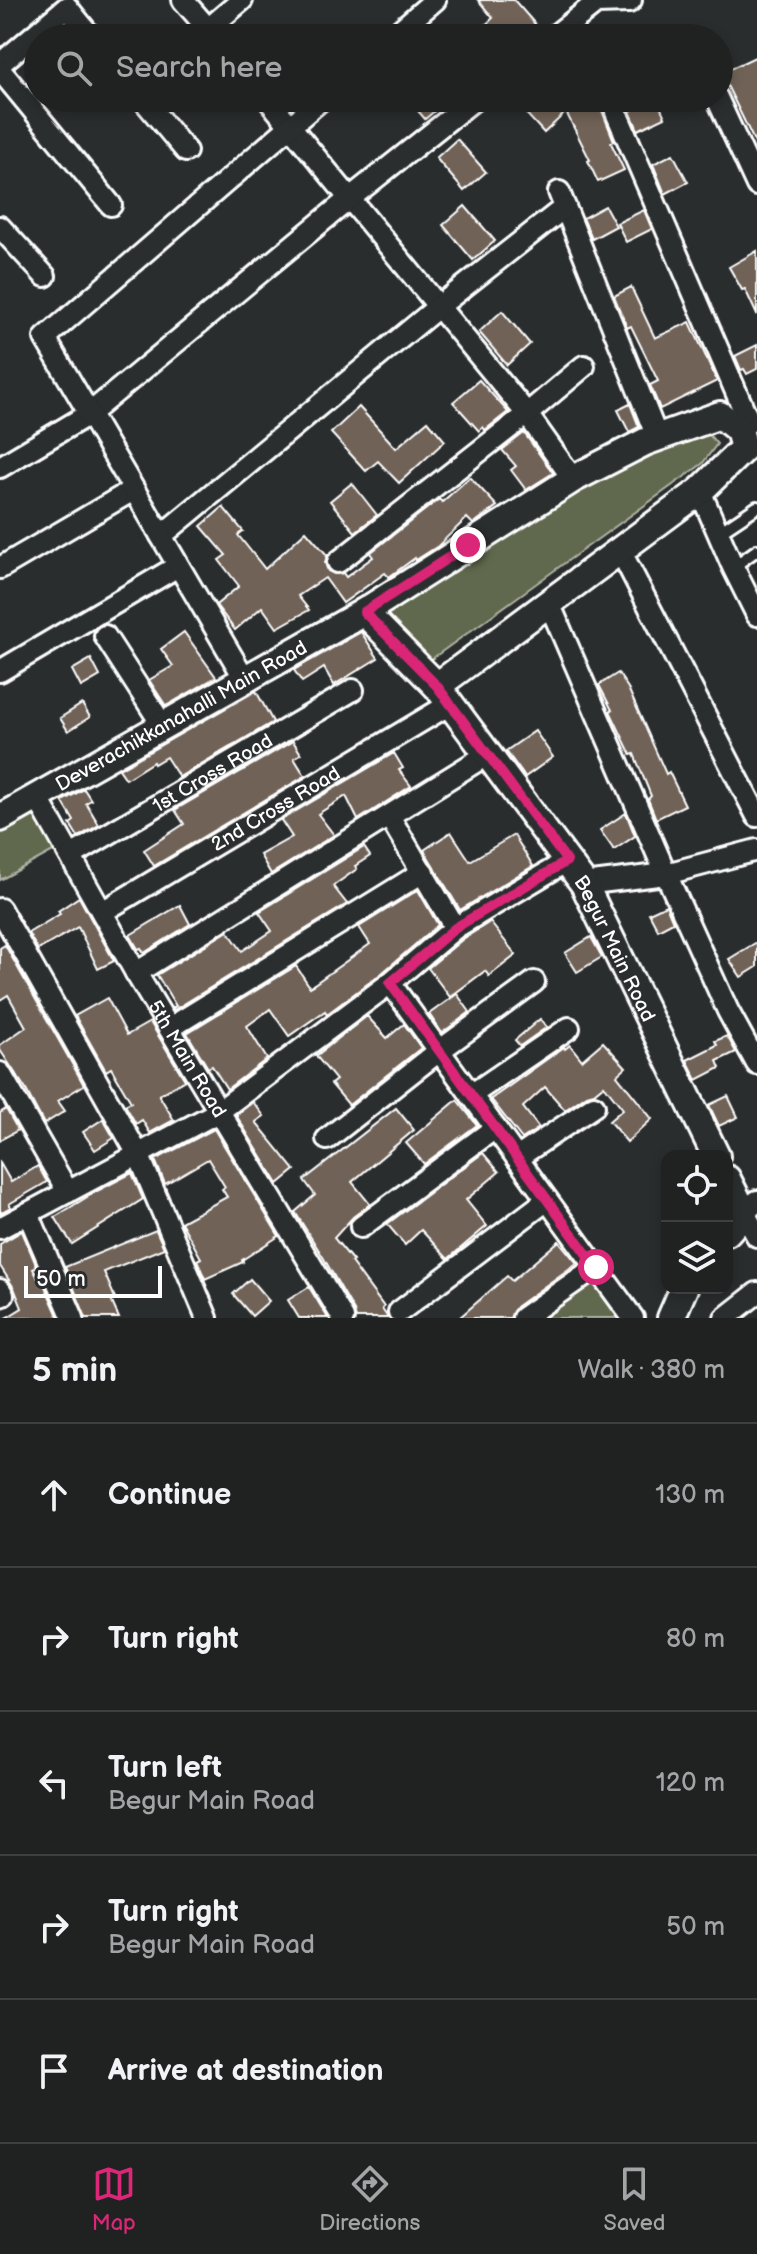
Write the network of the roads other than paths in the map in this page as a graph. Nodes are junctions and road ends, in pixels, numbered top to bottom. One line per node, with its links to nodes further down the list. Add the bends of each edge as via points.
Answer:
1 (183, 0): 9 (street)
2 (242, 0): 10 (street)
3 (435, 0): 11 (street)
4 (631, 0): 5 (street)
5 (596, 1): 12 (street)
6 (71, 4): 7 (street); 8 (street)
7 (48, 24)
8 (83, 24)
9 (204, 24)
10 (220, 24)
11 (407, 24)
12 (569, 24)
13 (24, 46): 14 (street)
14 (0, 67): 15 (street)
15 (24, 97)
16 (36, 112): 27 (street)
17 (154, 112): 24 (street)
18 (278, 112): 23 (street)
19 (306, 112): 23 (street)
20 (458, 112): 26 (street)
21 (616, 112): 34 (street)
22 (723, 112): 25 (street)
23 (290, 126): 26 (street); 32 (street, via 45,338)
24 (186, 151)
25 (757, 185)
26 (349, 199): 30 (street); 32 (street)
27 (111, 205)
28 (0, 227): 29 (street)
29 (45, 276)
30 (438, 307): 33 (street); 35 (street, via 562,199); 42 (street)
31 (584, 366): 33 (street)
32 (89, 414): 36 (street); 38 (street)
33 (527, 414): 37 (street); 45 (street)
34 (748, 423): 35 (street, via 720,415); 39 (street, via 744,448)
35 (657, 437): 37 (street)
36 (0, 467)
37 (573, 479): 50 (street)
38 (133, 490): 42 (street); 48 (street)
39 (700, 491): 41 (street); 43 (street)
40 (757, 507): 41 (lane)
41 (718, 533): 47 (street)
42 (161, 536): 46 (street)
43 (620, 550): 49 (street); 61 (street)
44 (757, 550): 47 (lane)
45 (338, 562)
46 (178, 566): 53 (street); 54 (street)
47 (733, 567): 51 (street)
48 (0, 568)
49 (549, 603): 56 (street); 67 (street)
50 (364, 612): 54 (street, Deverachikkanahalli Main Road); 56 (street, Begur Main Road)
51 (757, 615)
52 (105, 636): 57 (street)
53 (0, 671)
54 (245, 679): 57 (street, Deverachikkanahalli Main Road)
55 (353, 690): 64 (street, 1st Cross Road)
56 (444, 695): 58 (street, Begur Main Road); 70 (street, 2nd Cross Road)
57 (163, 726): 59 (street, Deverachikkanahalli Main Road)
58 (488, 754): 60 (street); 65 (street, Begur Main Road)
59 (37, 797): 62 (street, Deverachikkanahalli Main Road); 64 (street, 5th Main Road)
60 (389, 816): 66 (street); 72 (street)
61 (757, 816)
62 (0, 818)
63 (757, 850): 67 (street)
64 (71, 856): 70 (street, 5th Main Road)
65 (567, 861): 68 (street, Begur Main Road); 71 (street)
66 (423, 872): 71 (street); 75 (street)
67 (666, 874): 68 (street); 78 (street)
68 (584, 884): 85 (street, Begur Main Road)
69 (0, 909): 86 (street)
70 (102, 912): 72 (street, 5th Main Road)
71 (455, 928): 74 (street)
72 (136, 973): 75 (street, 5th Main Road)
73 (534, 982): 77 (street)
74 (390, 983): 77 (street); 82 (street)
75 (170, 1028): 82 (street, 5th Main Road)
76 (569, 1028): 80 (street)
77 (439, 1051): 80 (street); 84 (street)
78 (757, 1064)
79 (0, 1073): 88 (street)
80 (471, 1095): 83 (street)
81 (594, 1106): 87 (street)
82 (218, 1112): 86 (street); 104 (street, 5th Main Road)
83 (495, 1128): 87 (street); 93 (street)
84 (327, 1139)
85 (713, 1150)
86 (139, 1156): 88 (street); 103 (street)
87 (517, 1158): 90 (street)
88 (68, 1192): 91 (street)
89 (733, 1192): 92 (street)
90 (547, 1200): 96 (street); 101 (street)
91 (28, 1213): 94 (street); 102 (street)
92 (743, 1215): 95 (street)
93 (361, 1227)
94 (0, 1228)
95 (757, 1236)
96 (596, 1267): 105 (street); 106 (street)
97 (0, 1290): 100 (street)
98 (757, 1293): 108 (street)
99 (681, 1294): 107 (street)
100 (0, 1296)
101 (399, 1312)
102 (73, 1318)
103 (207, 1318)
104 (343, 1318)
105 (523, 1318)
106 (633, 1318)
107 (671, 1318)
108 (725, 1318)

